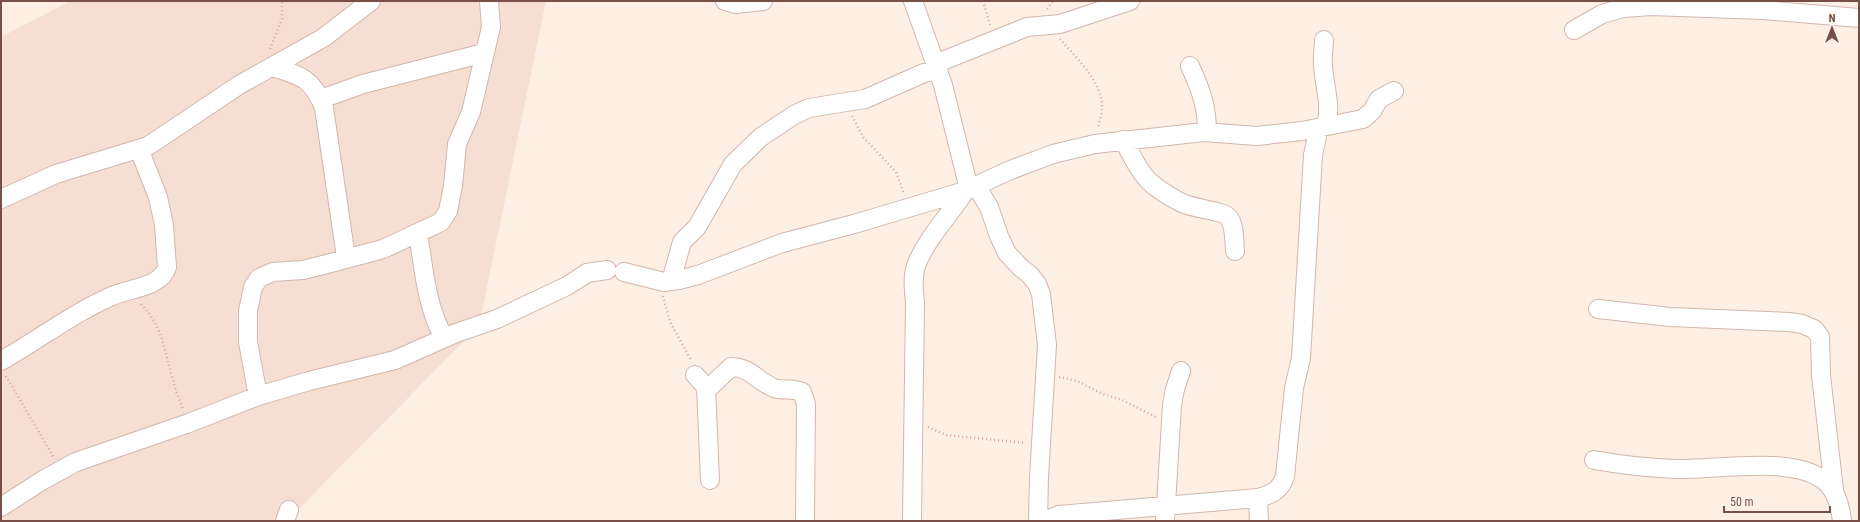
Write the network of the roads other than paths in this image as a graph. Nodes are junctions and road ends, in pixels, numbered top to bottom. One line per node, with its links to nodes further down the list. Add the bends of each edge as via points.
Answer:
1 (371, 1): 12 (street, via 323,38)
2 (489, 1): 10 (street, via 491,27)
3 (725, 1): 4 (street, via 735,4)
4 (763, 1)
5 (913, 1): 13 (street)
6 (1130, 1): 13 (street, via 1060,24 1027,27 995,38)
7 (1859, 18): 8 (street, via 1763,10 1651,6 1609,12)
8 (1574, 30)
9 (1324, 40): 16 (street, via 1323,63 1329,104 1329,115)
10 (484, 53): 15 (street, via 363,84); 22 (street, via 472,112 457,144 454,186 448,211 440,222)
11 (1190, 66): 17 (street, via 1204,100)
12 (272, 67): 15 (street, via 294,73 309,81); 19 (street, via 239,85 164,137)
13 (936, 67): 20 (street); 25 (street, via 865,99 820,105 794,115 761,137 733,164 697,227 682,242)
14 (1394, 91): 16 (street, via 1379,99 1372,111 1363,119)
15 (321, 99): 24 (street)
16 (1324, 127): 17 (street, via 1257,136); 34 (street, via 1318,132 1313,155 1301,358 1294,388 1285,476 1282,485 1274,492)
17 (1207, 132): 18 (street)
18 (1123, 140): 20 (street, via 1095,144 1032,162); 23 (street, via 1147,179 1157,188 1181,203 1197,209 1223,213 1229,218 1233,228)
19 (139, 149): 21 (street, via 56,174); 28 (street, via 158,197 164,224 167,267 162,276 95,305)
20 (970, 189): 25 (street, via 782,242 698,275); 38 (street, via 922,254 916,267); 39 (street, via 989,208 1007,254 1030,275 1041,294 1047,345)
21 (1, 199)
22 (418, 233): 24 (street, via 383,249); 27 (street, via 429,301)
23 (1235, 251)
24 (346, 258): 30 (street, via 303,270 272,272 259,278 253,287 248,311 248,342)
25 (665, 281): 27 (street, via 616,271 587,273 567,286 504,316)
26 (1598, 309): 33 (street, via 1670,317 1789,322 1814,329 1820,337 1821,375)
27 (444, 338): 30 (street, via 395,360)
28 (3, 367)
29 (1181, 371): 36 (street, via 1175,389)
30 (258, 396): 35 (street, via 76,462)
31 (1594, 460): 33 (street, via 1678,469 1788,467 1822,478)
32 (710, 480): 37 (street, via 701,381 712,385 731,367 740,367 751,371 774,388 796,389 802,392 806,404)
33 (1834, 490): 42 (street)
34 (1258, 498): 36 (street); 41 (street)
35 (1, 507)
36 (1165, 513): 40 (street, via 1059,515)
37 (805, 521)
38 (912, 521)
39 (1038, 521)
40 (1044, 521)
41 (1259, 521)
42 (1842, 521)

